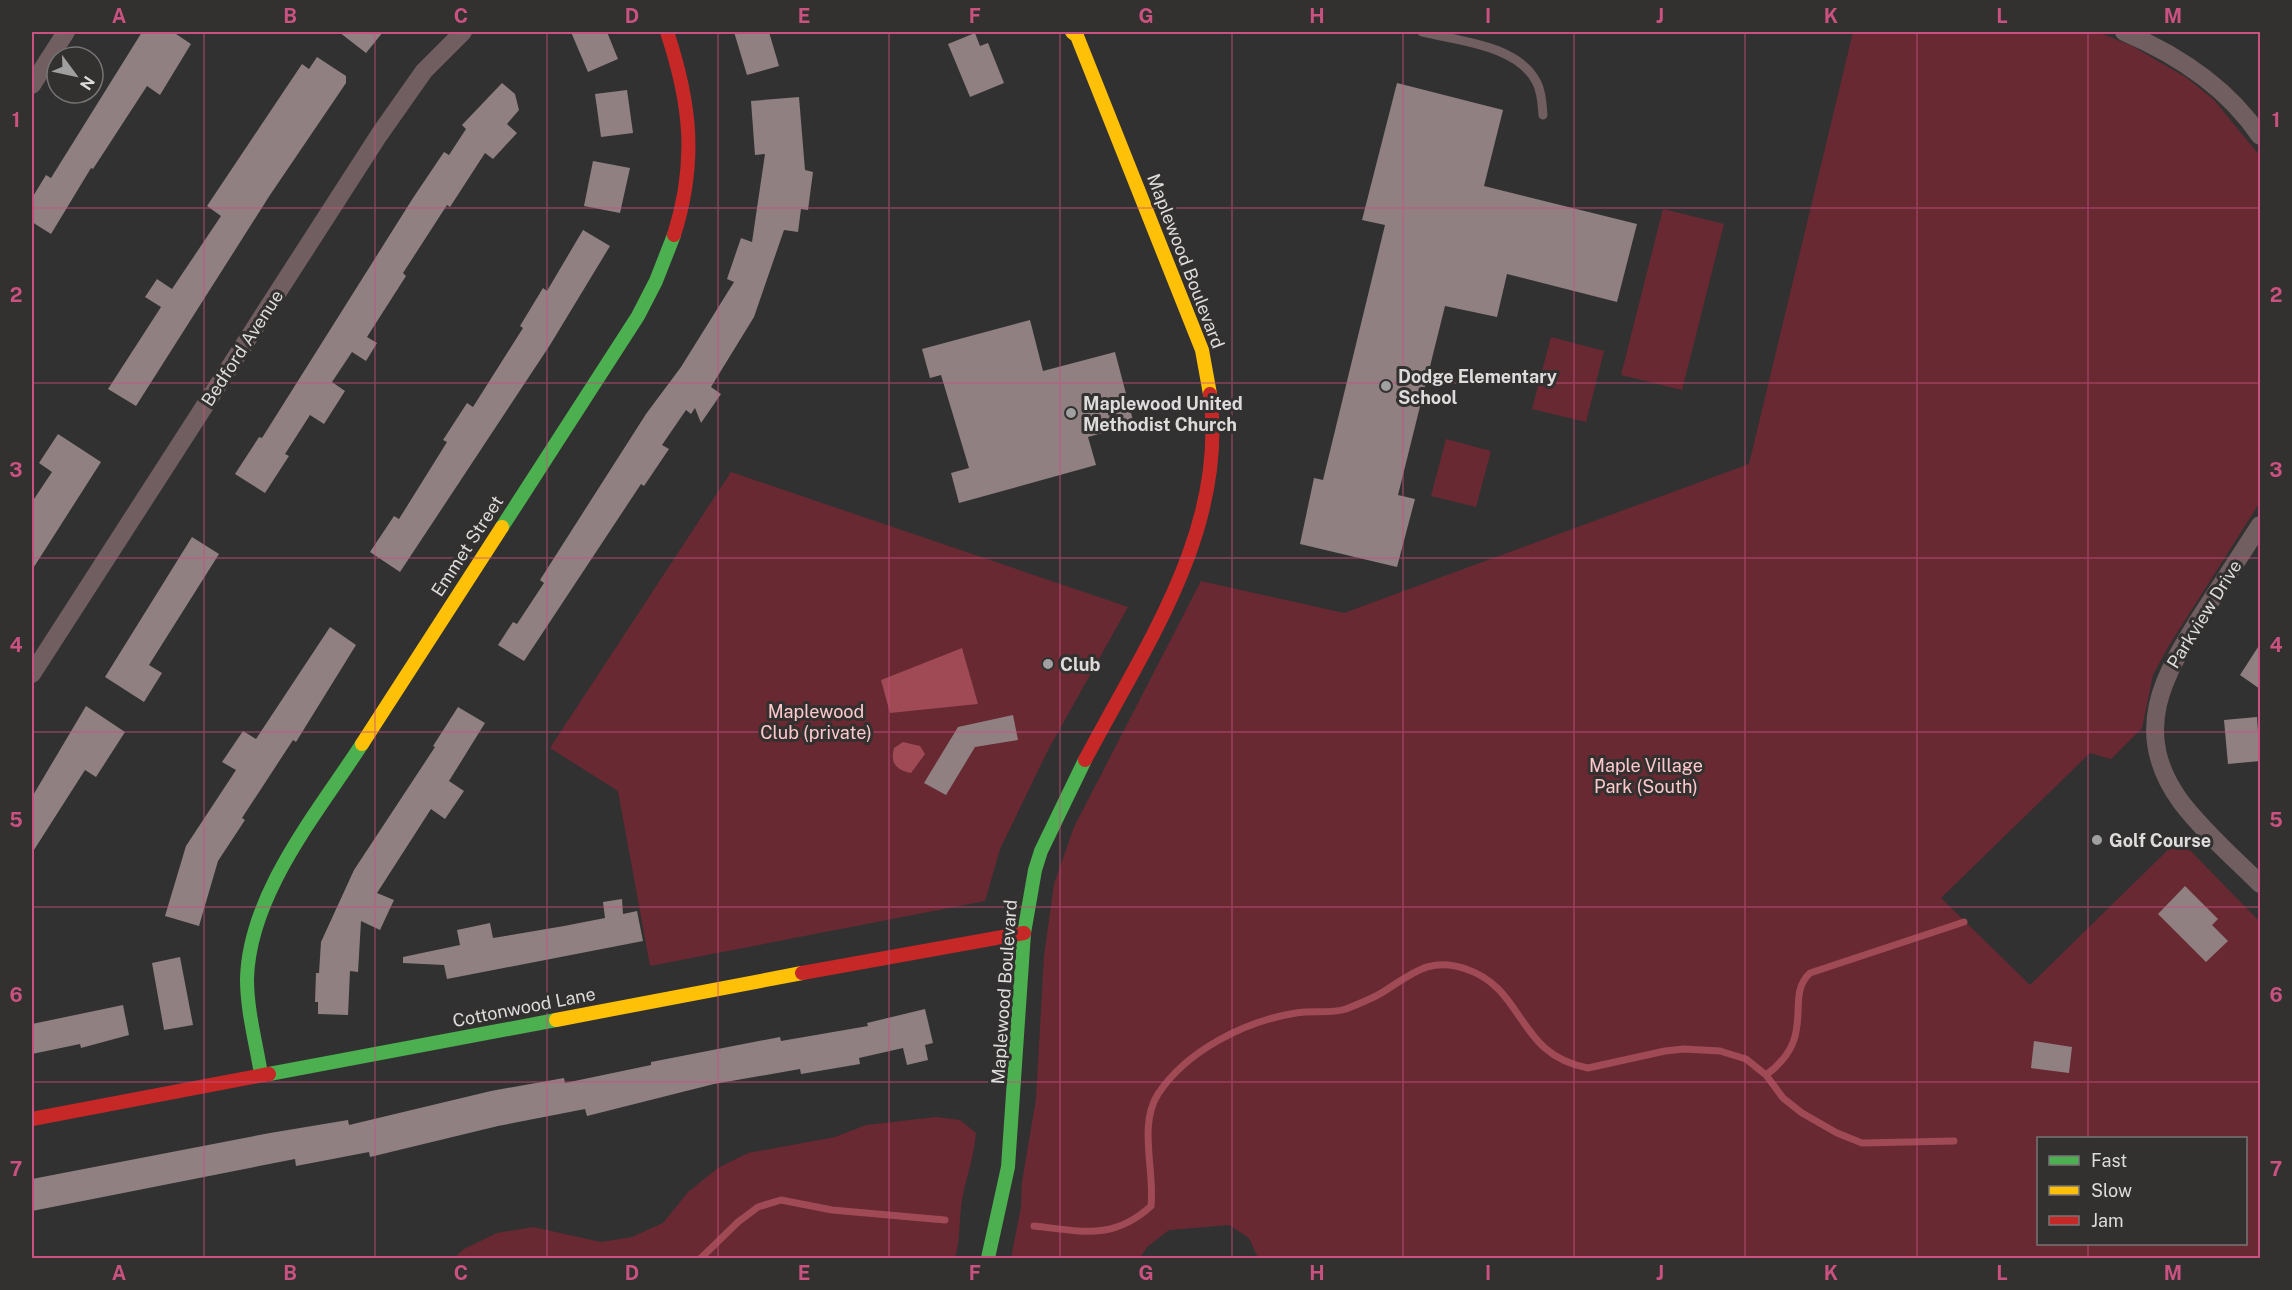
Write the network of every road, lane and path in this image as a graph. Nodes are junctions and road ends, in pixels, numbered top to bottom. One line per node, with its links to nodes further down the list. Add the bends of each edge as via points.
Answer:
1 (66, 32): 7 (street)
2 (463, 32): 11 (street, Bedford Avenue, via 424,71 379,135)
3 (667, 32): 14 (street, Emmet Street, via 684,83 691,139 684,205 674,242 638,316 279,872 256,929 248,975 247,995)
4 (1422, 32): 8 (lane, via 1494,50 1520,62 1537,83)
5 (2124, 32): 9 (street, via 2188,65)
6 (1078, 33): 13 (street, Maplewood Boulevard, via 1202,350 1211,397 1213,458 1206,506 1192,551 1171,599 1049,832 1033,880)
7 (32, 85)
8 (1543, 115)
9 (2258, 126)
10 (2260, 525): 12 (street, Parkview Drive, via 2175,657 2163,682 2154,720 2156,744 2172,788)
11 (32, 674)
12 (2260, 884)
13 (1024, 933): 14 (street, Cottonwood Lane); 16 (street, Maplewood Boulevard, via 1008,1167)
14 (261, 1074): 15 (street, Cottonwood Lane)
15 (32, 1119)
16 (988, 1258)

